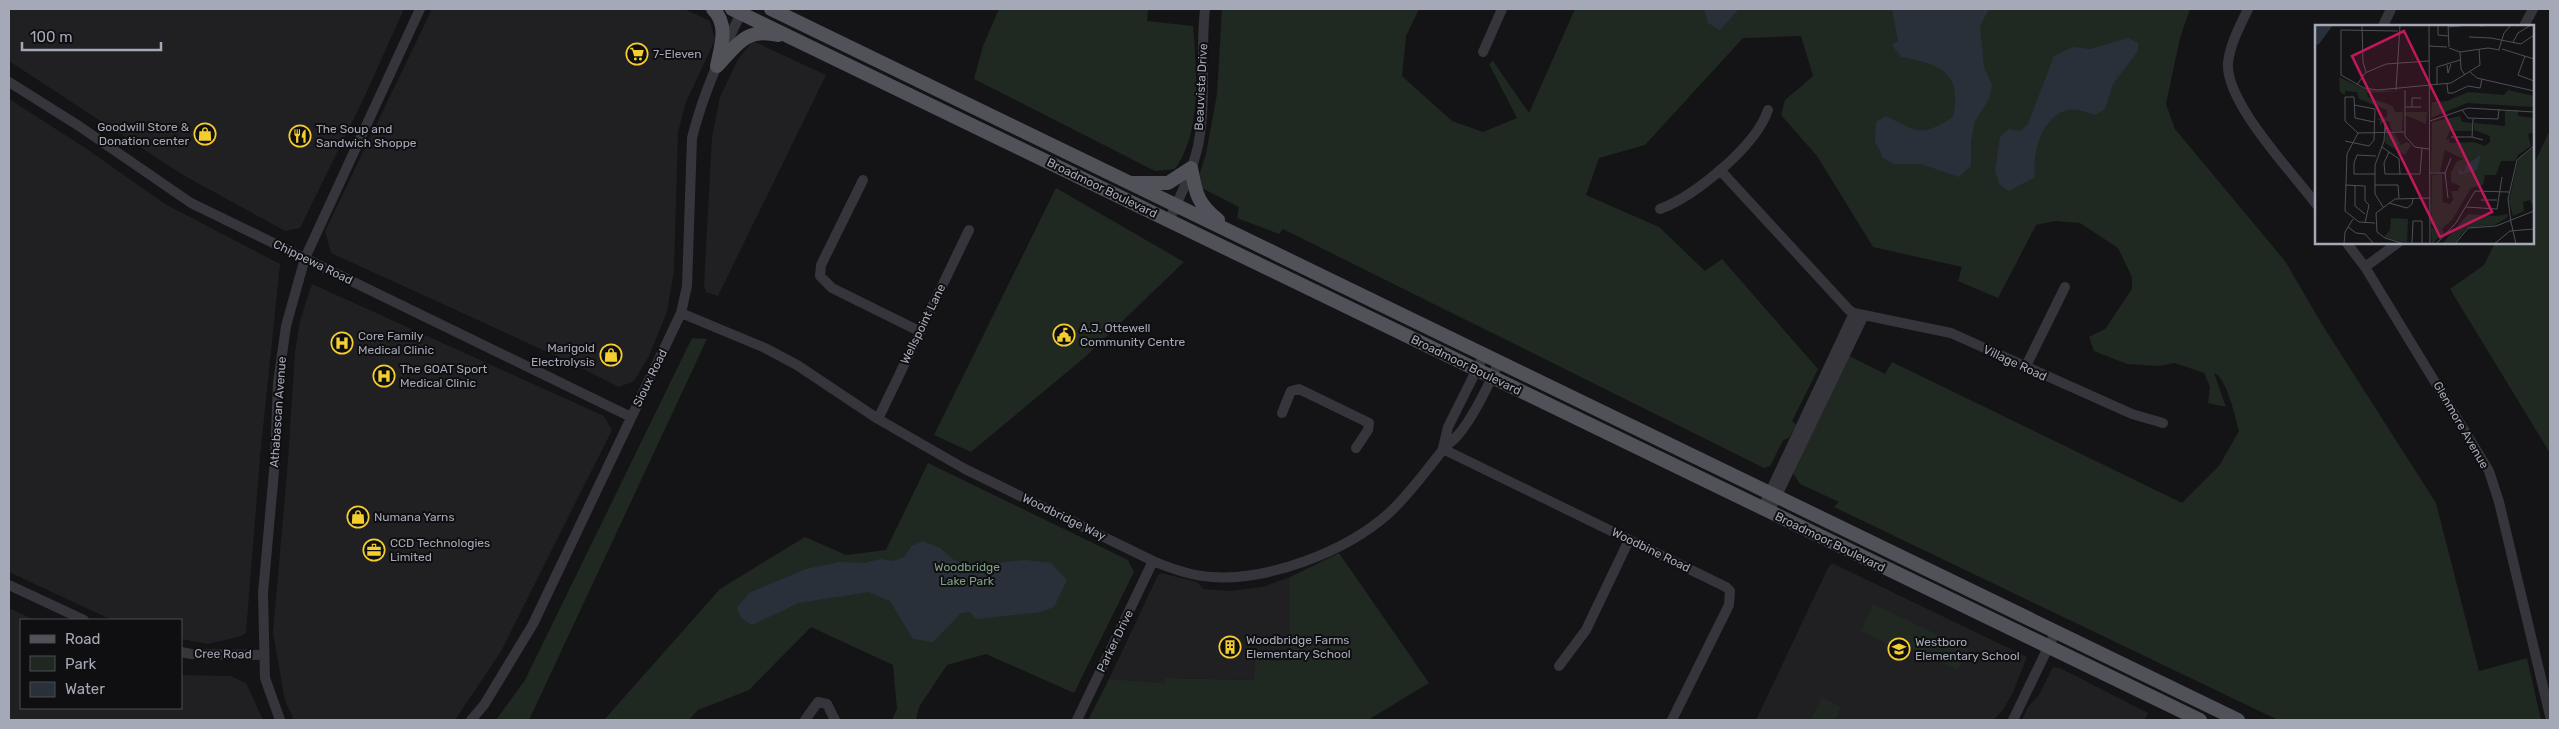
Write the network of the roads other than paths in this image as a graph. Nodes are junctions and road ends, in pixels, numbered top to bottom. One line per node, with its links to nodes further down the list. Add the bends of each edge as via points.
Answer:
1 (420, 9): 29 (street, Athabascan Avenue)
2 (713, 9): 14 (main road, via 722,24)
3 (771, 9): 20 (main road, Broadmoor Boulevard)
4 (1205, 9): 17 (street, Beauvista Drive, via 1202,106 1198,145)
5 (1502, 9): 13 (street)
6 (2248, 9): 21 (street, via 2232,44 2228,63 2230,80 2244,111)
7 (2391, 9): 10 (street)
8 (2532, 9): 11 (street)
9 (739, 10): 12 (main road, Broadmoor Boulevard); 14 (street, Sioux Road)
10 (2383, 25)
11 (2524, 25)
12 (797, 40): 14 (main road, via 765,32 751,33); 24 (main road, Broadmoor Boulevard)
13 (1483, 52)
14 (717, 66): 32 (street, Sioux Road, via 692,138 687,286)
15 (9, 82): 29 (street, Chippewa Road, via 191,203)
16 (1768, 110): 18 (street, via 1764,124)
17 (1191, 168): 20 (main road, via 1168,183); 22 (street, Beauvista Drive); 26 (main road, via 1200,203)
18 (1720, 170): 23 (street, via 1685,198); 33 (street, via 1848,310)
19 (862, 180): 34 (street, via 821,265 820,276 832,288)
20 (1130, 184): 22 (main road, Broadmoor Boulevard)
21 (2315, 203)
22 (1176, 205): 24 (street, Beauvista Drive); 26 (main road, Broadmoor Boulevard)
23 (1660, 209)
24 (1169, 220): 38 (main road, Broadmoor Boulevard)
25 (969, 230): 34 (street, Wellspoint Lane)
26 (1237, 234): 35 (main road, Broadmoor Boulevard)
27 (2348, 244): 30 (street, Glenmore Avenue)
28 (2396, 244): 30 (street)
29 (305, 258): 41 (street, Chippewa Road); 55 (street, Athabascan Avenue, via 286,326 278,383 263,593)
30 (2365, 267): 57 (street, Glenmore Avenue, via 2488,471 2499,502)
31 (2065, 287): 37 (street)
32 (680, 313): 41 (street, Sioux Road); 42 (street, Woodbridge Way, via 798,365)
33 (1859, 314): 37 (street, Village Road, via 1952,333); 46 (street)
34 (919, 331): 42 (street, Wellspoint Lane)
35 (1484, 355): 36 (main road, Broadmoor Boulevard); 38 (street, Woodbridge Way)
36 (1498, 362): 39 (street, Woodbridge Way); 46 (main road, Broadmoor Boulevard)
37 (2026, 368): 43 (street, Village Road, via 2132,414)
38 (1477, 370): 39 (main road, Broadmoor Boulevard); 45 (street, Woodbridge Way, via 1448,427)
39 (1491, 378): 45 (street, Woodbridge Way, via 1459,434); 47 (main road, Broadmoor Boulevard)
40 (1282, 412): 44 (street, via 1291,391 1299,389 1370,423)
41 (631, 417): 59 (street, Sioux Road, via 532,624 484,705)
42 (878, 419): 49 (street, Woodbridge Way, via 965,469)
43 (2164, 423)
44 (1356, 448)
45 (1443, 449): 48 (street, Woodbine Road); 49 (street, Woodbridge Way, via 1422,479 1386,516 1354,537 1307,559 1235,578 1210,578)
46 (1772, 495): 47 (street); 52 (main road, Broadmoor Boulevard)
47 (1765, 510): 53 (main road, Broadmoor Boulevard)
48 (1629, 540): 56 (street, via 1586,630); 63 (street, Woodbine Road, via 1730,591 1729,605)
49 (1153, 561): 62 (street, Parker Drive)
50 (9, 585): 51 (street)
51 (82, 619)
52 (2056, 631): 53 (street); 66 (main road, Broadmoor Boulevard)
53 (2048, 647): 64 (street); 65 (main road, Broadmoor Boulevard)
54 (182, 652): 55 (street, Cree Road)
55 (264, 655): 58 (street, Athabascan Avenue, via 265,678)
56 (1559, 666)
57 (2550, 716)
58 (280, 720)
59 (471, 720)
60 (805, 720): 61 (street, via 818,702 827,704)
61 (835, 720)
62 (1077, 720)
63 (1672, 720)
64 (2013, 720)
65 (2200, 720)
66 (2238, 720)

